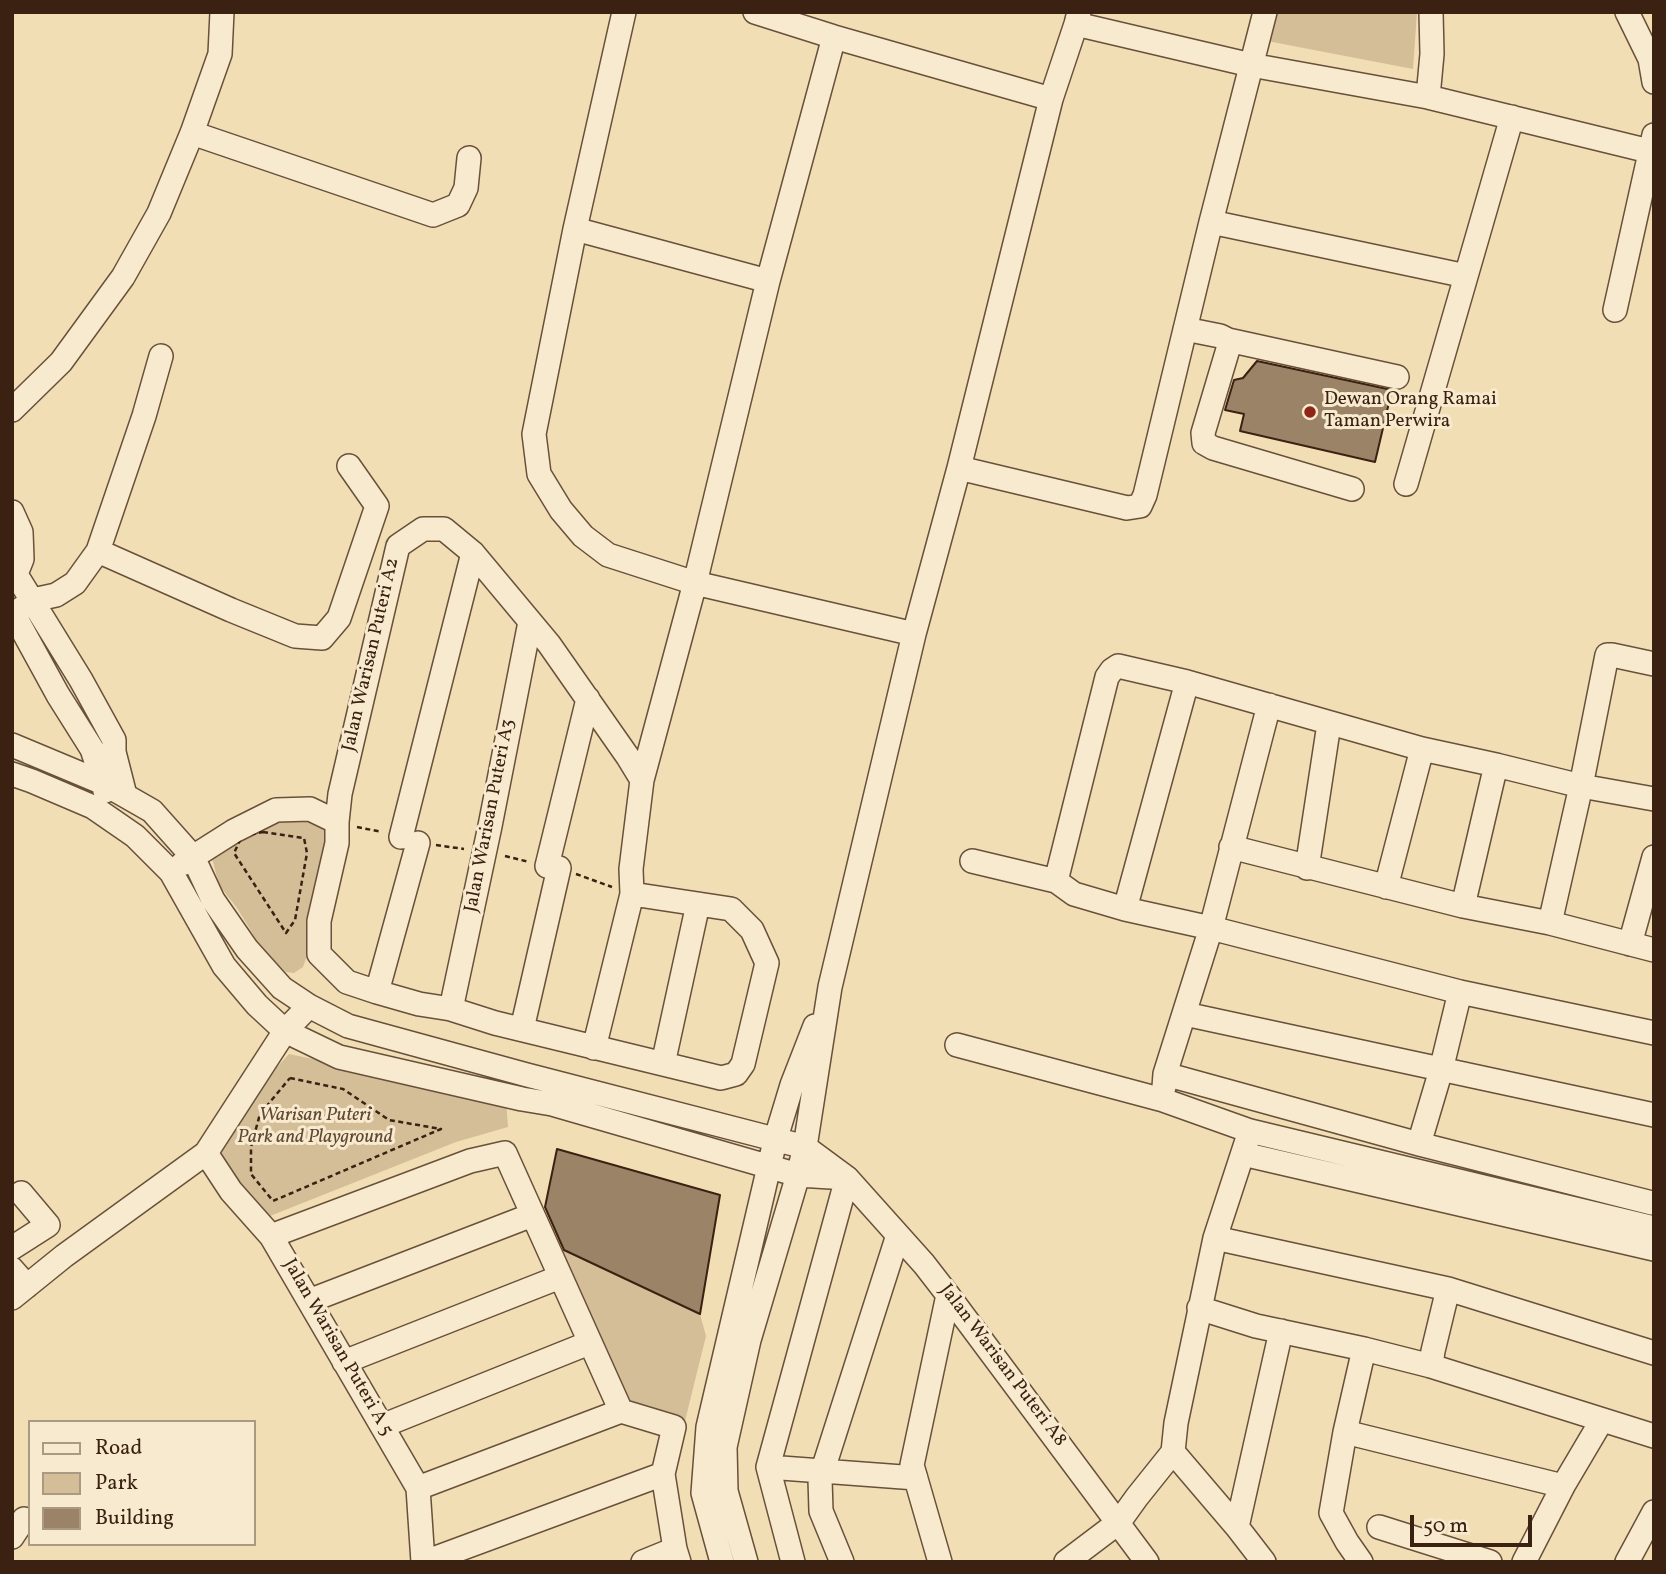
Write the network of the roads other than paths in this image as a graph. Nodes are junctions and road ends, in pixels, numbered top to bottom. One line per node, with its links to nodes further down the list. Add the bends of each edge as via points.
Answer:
1 (222, 12): 14 (street, via 220,54)
2 (624, 12): 18 (street)
3 (755, 12): 8 (street)
4 (1265, 12): 9 (street)
5 (1432, 12): 11 (street)
6 (1627, 12): 10 (street, via 1650,59)
7 (1078, 18): 9 (street); 12 (street)
8 (834, 37): 12 (street); 20 (street)
9 (1251, 65): 11 (street); 17 (street)
10 (1654, 82)
11 (1428, 97): 13 (street)
12 (1051, 99): 28 (street)
13 (1512, 117): 15 (street); 19 (street)
14 (192, 133): 16 (street, via 433,215 458,205 466,188); 26 (street, via 159,213 122,277 61,362)
15 (1652, 143): 21 (street)
16 (469, 158)
17 (1211, 222): 19 (street); 22 (street)
18 (575, 229): 20 (street); 35 (street, via 534,434 539,474 583,536 608,555)
19 (1466, 276): 29 (street)
20 (768, 281): 35 (street)
21 (1615, 310)
22 (1185, 329): 23 (street); 28 (street, via 1140,506 1127,508)
23 (1228, 340): 25 (street); 30 (street, via 1204,443)
24 (161, 356): 32 (street)
25 (1397, 377)
26 (12, 410)
27 (349, 466): 32 (street, via 377,506 339,618 323,638 295,636)
28 (959, 468): 39 (street)
29 (1406, 484)
30 (1352, 489)
31 (12, 513): 34 (street, via 21,532 22,559)
32 (98, 551): 36 (street, via 75,583 56,595)
33 (473, 553): 38 (street); 59 (street, Jalan Warisan Puteri A2, via 444,529 423,529 398,546); 77 (street)
34 (14, 571): 36 (street)
35 (695, 583): 39 (street); 52 (street)
36 (33, 600): 37 (street); 46 (street)
37 (13, 613): 45 (street)
38 (530, 622): 42 (street); 80 (street, Jalan Warisan Puteri A3)
39 (914, 634): 76 (street)
40 (1654, 664): 54 (street, via 1607,655)
41 (1187, 682): 43 (street); 66 (street, via 1118,666 1107,677); 71 (street)
42 (588, 699): 52 (street); 82 (street)
43 (1269, 705): 44 (street); 60 (street)
44 (1329, 724): 48 (street); 64 (street)
45 (86, 740): 49 (street, via 72,759); 53 (street)
46 (114, 740): 55 (street); 57 (street)
47 (12, 745): 49 (street)
48 (1422, 749): 50 (street); 67 (street)
49 (58, 765): 53 (street)
50 (1496, 765): 54 (street); 70 (street)
51 (12, 774): 58 (street)
52 (642, 780): 68 (street)
53 (103, 783): 55 (street); 58 (street)
54 (1581, 786): 56 (street); 72 (street)
55 (125, 795): 57 (street)
56 (1654, 799)
57 (152, 811): 61 (street)
58 (109, 818): 65 (street, via 135,836)
59 (337, 822): 61 (street, via 310,809 276,810); 77 (street, Jalan Warisan Puteri A2, via 337,843 319,921 320,954 347,982)
60 (1231, 847): 64 (street); 73 (street)
61 (193, 857): 65 (street); 79 (street, via 213,900 247,949 282,988)
62 (1654, 857): 74 (street)
63 (972, 861): 66 (street)
64 (1307, 868): 67 (street)
65 (171, 872): 83 (street, via 224,966)
66 (1056, 881): 71 (street, via 1074,894)
67 (1387, 887): 70 (street)
68 (632, 894): 69 (street); 86 (street)
69 (698, 904): 87 (street); 87 (street, via 731,909 752,930 767,963 743,1064 736,1074 721,1078)
70 (1463, 906): 72 (street)
71 (1125, 909): 73 (street)
72 (1550, 923): 74 (street)
73 (1211, 928): 78 (street); 81 (street)
74 (1630, 944): 75 (street)
75 (1654, 950)
76 (831, 987): 93 (street); 95 (street)
77 (377, 992): 80 (street)
78 (1460, 992): 84 (street); 88 (street)
79 (309, 1006): 83 (street); 93 (street, via 348,1026)
80 (451, 1009): 82 (street)
81 (1185, 1014): 88 (street); 89 (street)
82 (522, 1029): 86 (street)
83 (285, 1031): 96 (street); 98 (street, via 340,1057 552,1104)
84 (1654, 1033)
85 (957, 1045): 90 (street)
86 (594, 1048): 87 (street)
87 (663, 1064)
88 (1441, 1070): 91 (street); 94 (street)
89 (1165, 1074): 90 (street); 94 (street)
90 (1163, 1100): 92 (street)
91 (1654, 1115)
92 (1250, 1131): 97 (street); 104 (street)
93 (775, 1140): 95 (street); 98 (street)
94 (1419, 1144): 102 (street)
95 (805, 1147): 99 (street); 100 (street, Jalan Warisan Puteri A8)
96 (206, 1153): 106 (street, Jalan Warisan Puteri A 5, via 231,1191); 111 (street, via 64,1256)
97 (1243, 1154): 107 (street); 109 (street)
98 (769, 1167): 99 (street); 141 (street, via 708,1427 703,1493)
99 (798, 1175): 100 (street); 142 (street, via 749,1340 725,1447 726,1491)
100 (847, 1178): 105 (street, Jalan Warisan Puteri A8); 128 (street)
101 (21, 1193): 108 (street, via 48,1225)
102 (1653, 1199): 104 (street)
103 (532, 1215): 106 (street, via 505,1153 470,1161); 110 (street); 114 (street)
104 (1650, 1227)
105 (898, 1234): 113 (street, Jalan Warisan Puteri A8); 129 (street)
106 (271, 1236): 114 (street, Jalan Warisan Puteri A 5)
107 (1215, 1238): 112 (street); 115 (street)
108 (12, 1248)
109 (1654, 1250)
110 (560, 1277): 117 (street); 120 (street)
111 (17, 1284)
112 (1448, 1289): 119 (street); 121 (street)
113 (948, 1295): 131 (street, via 912,1465); 135 (street, Jalan Warisan Puteri A8)
114 (309, 1301): 120 (street, Jalan Warisan Puteri A 5)
115 (1199, 1308): 116 (street); 127 (street)
116 (1280, 1331): 118 (street); 136 (street)
117 (589, 1343): 122 (street); 124 (street)
118 (1364, 1349): 121 (street); 125 (street)
119 (1654, 1353)
120 (344, 1362): 124 (street, Jalan Warisan Puteri A 5)
121 (1431, 1366): 123 (street)
122 (621, 1411): 130 (street, via 674,1427); 133 (street)
123 (1601, 1420): 126 (street); 132 (street)
124 (382, 1426): 133 (street, Jalan Warisan Puteri A 5)
125 (1345, 1432): 132 (street); 149 (street, via 1331,1513)
126 (1654, 1436)
127 (1173, 1452): 135 (street); 136 (street)
128 (768, 1467): 129 (street); 143 (street)
129 (823, 1471): 131 (street); 144 (street, via 821,1511)
130 (663, 1474): 138 (street); 139 (street)
131 (916, 1478): 145 (street)
132 (1563, 1486): 151 (street)
133 (418, 1488): 139 (street, Jalan Warisan Puteri A 5)
134 (1654, 1512): 152 (street)
135 (1119, 1522): 146 (street); 147 (street, Jalan Warisan Puteri A8)
136 (1237, 1527): 148 (street)
137 (1379, 1527): 150 (street)
138 (677, 1555): 140 (street)
139 (424, 1562)
140 (643, 1562)
141 (722, 1562)
142 (746, 1562)
143 (793, 1562)
144 (842, 1562)
145 (940, 1562)
146 (1066, 1562)
147 (1147, 1562)
148 (1264, 1562)
149 (1361, 1562)
150 (1490, 1562)
151 (1524, 1562)
152 (1626, 1562)

